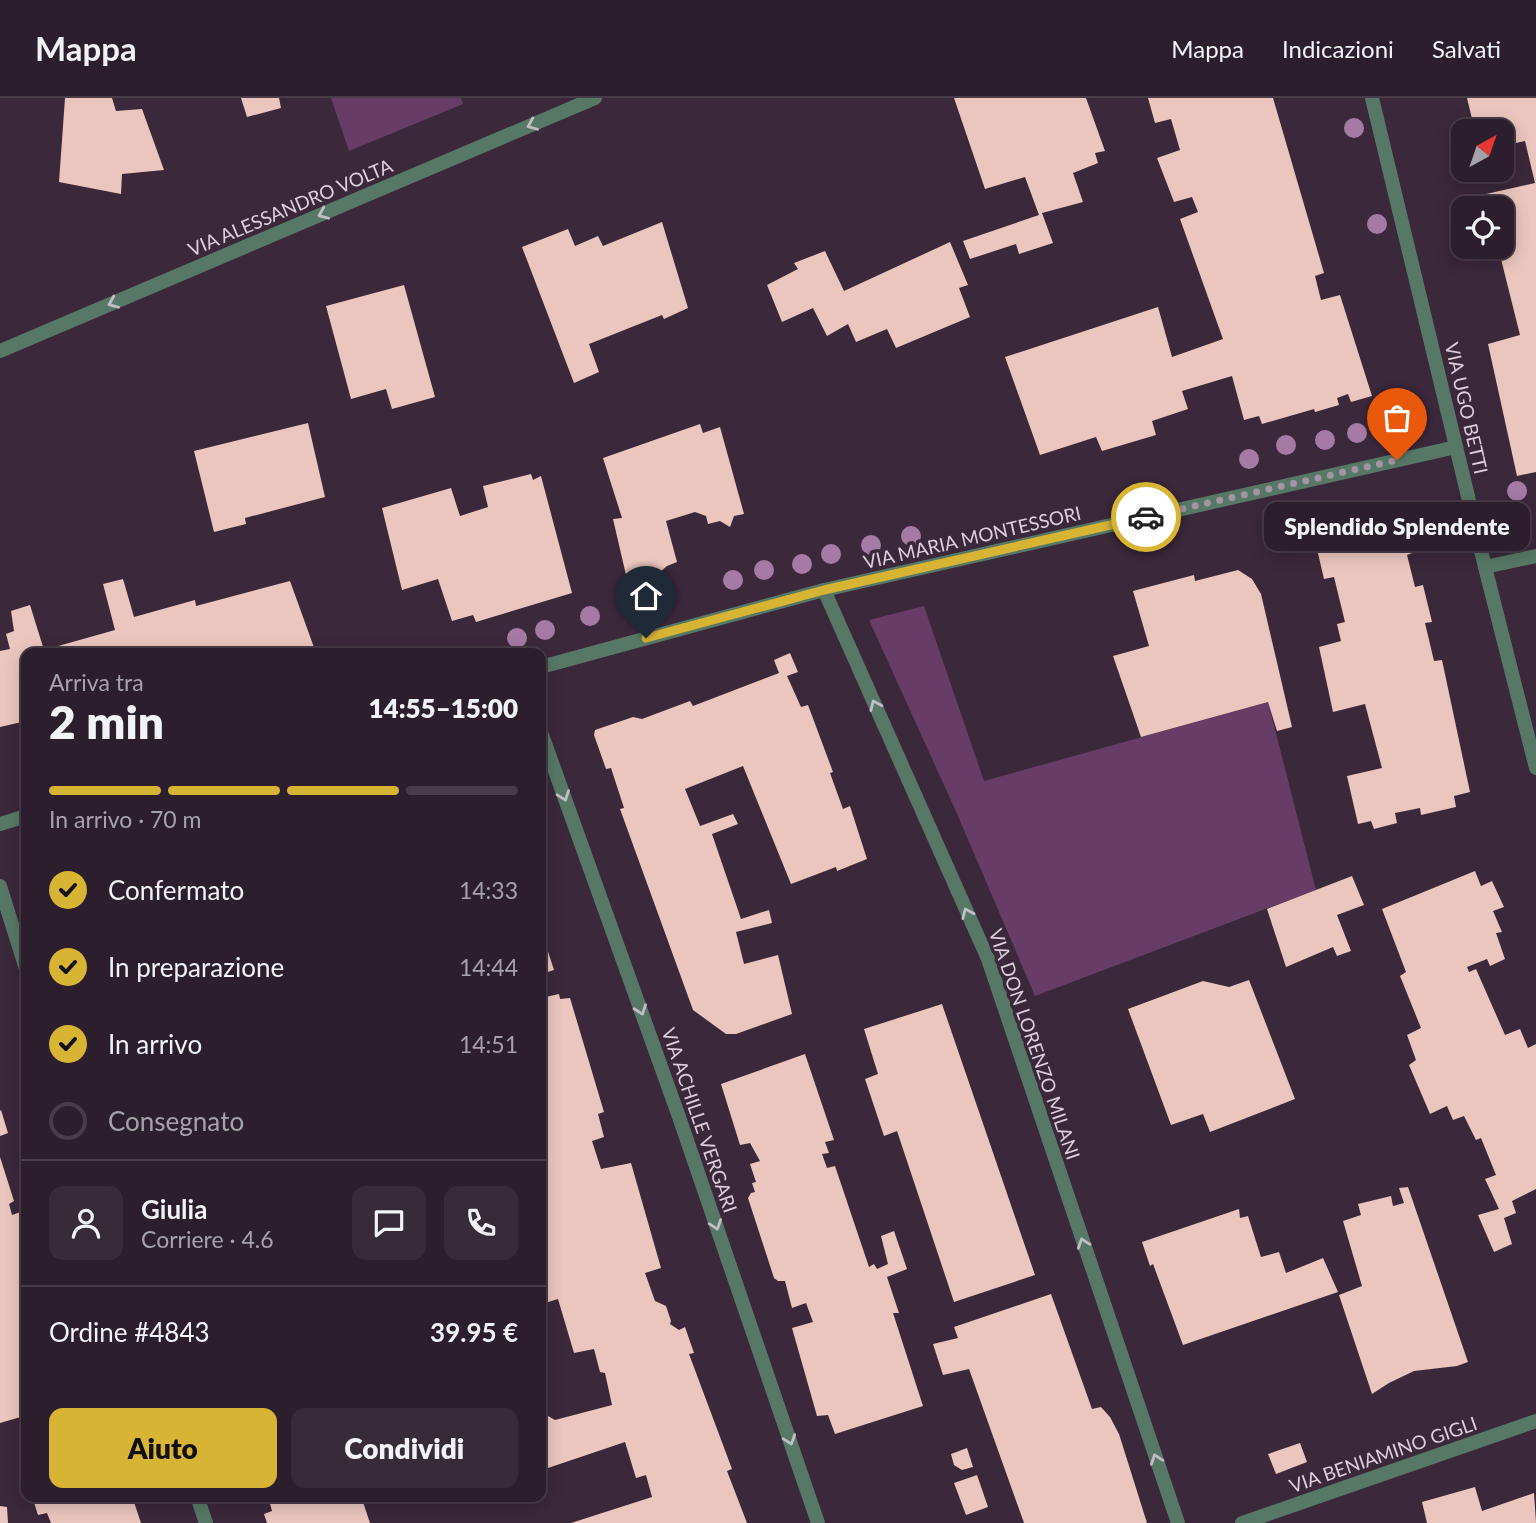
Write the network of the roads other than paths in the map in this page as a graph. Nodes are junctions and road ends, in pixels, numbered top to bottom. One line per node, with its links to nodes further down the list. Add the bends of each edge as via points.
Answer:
1 (595, 98): 3 (street, VIA ALESSANDRO VOLTA, one-way to 3)
2 (1372, 98): 4 (street, VIA UGO BETTI)
3 (0, 351)
4 (1456, 447): 6 (street, VIA UGO BETTI); 7 (street, VIA MARIA MONTESSORI)
5 (1536, 556): 6 (street)
6 (1485, 567): 10 (street, VIA UGO BETTI)
7 (824, 590): 8 (street, VIA MARIA MONTESSORI); 19 (street, VIA DON LORENZO MILANI, one-way to 7, via 988,959)
8 (546, 666)
9 (546, 746): 18 (street, VIA ACHILLE VERGARI, one-way to 18)
10 (1536, 768)
11 (21, 818): 12 (street)
12 (0, 824)
13 (0, 886): 14 (street)
14 (21, 953)
15 (1536, 1421): 20 (street, VIA BENIAMINO GIGLI)
16 (199, 1502): 17 (street)
17 (206, 1523)
18 (818, 1523)
19 (1178, 1523)
20 (1242, 1523)

